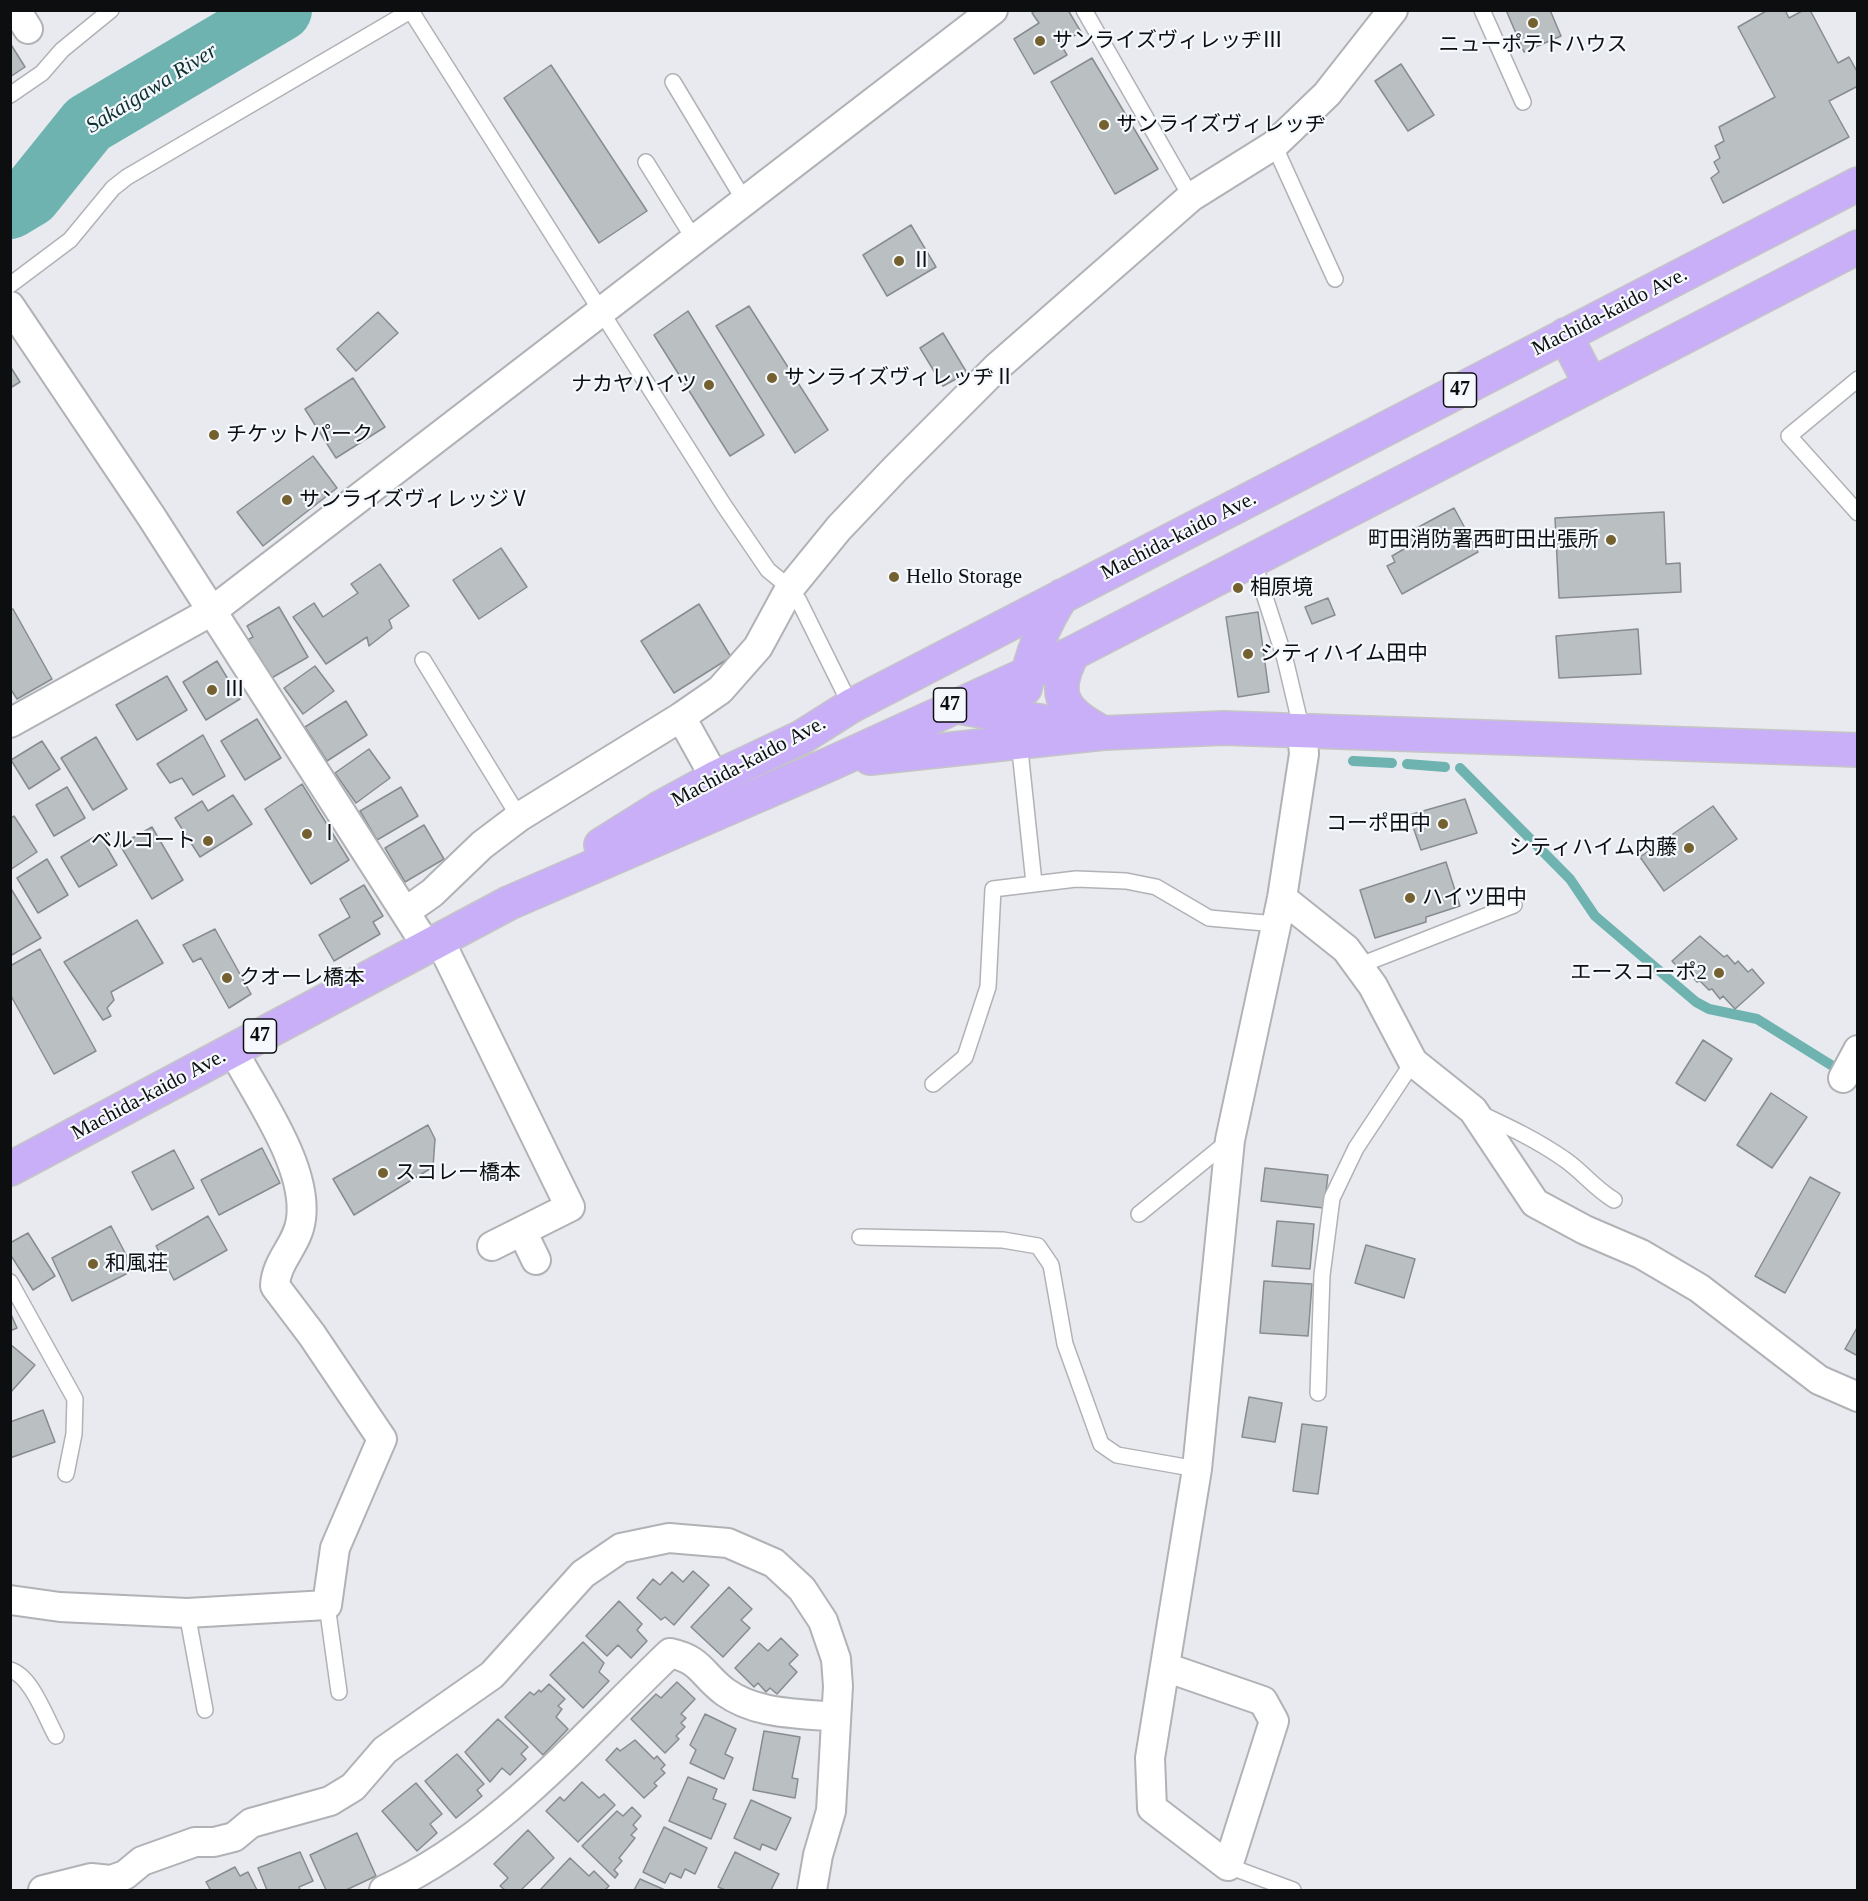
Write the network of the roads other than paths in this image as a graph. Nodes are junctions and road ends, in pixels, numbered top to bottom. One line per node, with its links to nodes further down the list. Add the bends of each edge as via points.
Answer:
1 (111, 10): 8 (lane, via 62,50 42,73)
2 (993, 10): 14 (street)
3 (1084, 10): 13 (lane)
4 (1393, 10): 10 (street, via 1327,94)
5 (1482, 10): 9 (lane)
6 (412, 11): 18 (lane, via 127,177 108,193 70,240); 20 (lane)
7 (673, 82): 14 (lane)
8 (10, 95)
9 (1523, 102)
10 (1274, 145): 13 (street); 17 (lane)
11 (646, 162): 15 (lane)
12 (1857, 184): 21 (main road, Machida-kaido Ave. / 47)
13 (1191, 197): 26 (street, via 991,372 839,528)
14 (744, 200): 15 (street)
15 (694, 239): 20 (street)
16 (1857, 247): 23 (main road, Machida-kaido Ave. / 47)
17 (1335, 279)
18 (10, 285)
19 (10, 306): 28 (street)
20 (600, 310): 26 (lane, via 768,570); 28 (street)
21 (1565, 335): 23 (main road); 27 (main road, Machida-kaido Ave. / 47)
22 (1857, 379): 24 (lane, via 1789,436)
23 (1591, 386): 25 (main road, Machida-kaido Ave. / 47)
24 (1857, 513)
25 (1252, 560): 29 (main road, Machida-kaido Ave. / 47); 37 (lane, via 1285,659)
26 (790, 588): 32 (lane); 34 (street, via 759,647 720,690)
27 (1062, 596): 31 (main road, via 1045,624); 32 (main road, Machida-kaido Ave. / 47)
28 (212, 611): 35 (street); 48 (street)
29 (1073, 653): 31 (main road, Machida-kaido Ave. / 47); 38 (main road, via 1063,671 1060,690 1065,705 1078,720)
30 (423, 660): 43 (lane)
31 (1028, 674): 33 (main road, Machida-kaido Ave. / 47); 36 (main road)
32 (851, 706): 39 (main road, Machida-kaido Ave. / 47)
33 (958, 706): 36 (main road, 47); 39 (main road, 47, via 913,700 896,702); 41 (main road, Machida-kaido Ave. / 47)
34 (681, 717): 42 (street); 43 (street)
35 (10, 723)
36 (1019, 729): 38 (main road, 47); 41 (main road, 47); 44 (lane)
37 (1302, 731): 38 (main road, 47, via 1224,728); 40 (main road, 47); 47 (street, via 1304,754)
38 (1103, 733)
39 (802, 737): 42 (main road, Machida-kaido Ave. / 47)
40 (1857, 750)
41 (830, 764): 45 (main road, Machida-kaido Ave. / 47)
42 (715, 778): 45 (main road, Machida-kaido Ave. / 47)
43 (519, 817): 48 (street)
44 (1034, 883): 47 (lane, via 1126,880 1156,887 1209,918); 55 (lane, via 993,889 988,987 965,1058)
45 (509, 903): 49 (main road, Machida-kaido Ave. / 47)
46 (1514, 905): 50 (lane)
47 (1279, 911): 50 (street, via 1346,949); 57 (street)
48 (405, 912): 49 (street)
49 (432, 942): 51 (main road, Machida-kaido Ave. / 47); 61 (street, via 570,1207)
50 (1358, 966): 53 (street, via 1373,986)
51 (233, 1050): 58 (main road, Machida-kaido Ave. / 47); 71 (street, via 292,1160 303,1197 296,1242 275,1271 275,1286 382,1439 335,1548)
52 (1857, 1050): 54 (street)
53 (1413, 1062): 56 (street); 66 (lane, via 1356,1148 1332,1198 1322,1275)
54 (1843, 1078)
55 (933, 1084)
56 (1473, 1110): 59 (lane, via 1533,1137); 67 (street, via 1535,1203 1641,1254 1689,1282 1819,1380)
57 (1230, 1140): 60 (lane); 68 (street)
58 (10, 1169)
59 (1614, 1200)
60 (1139, 1214)
61 (522, 1231): 63 (street); 64 (street)
62 (860, 1237): 68 (lane, via 1003,1240 1038,1246 1051,1265 1065,1344 1101,1444 1117,1455)
63 (492, 1246)
64 (536, 1260)
65 (10, 1282): 69 (lane, via 75,1399 74,1434)
66 (1318, 1393)
67 (1857, 1397)
68 (1197, 1469): 73 (street)
69 (66, 1474)
70 (10, 1600): 72 (street, via 60,1607)
71 (327, 1605): 72 (street); 75 (lane)
72 (187, 1613): 76 (lane)
73 (1165, 1667): 79 (street, via 1150,1758 1152,1808); 79 (street, via 1263,1701 1274,1720)
74 (10, 1670): 78 (lane, via 17,1671 28,1683)
75 (339, 1692)
76 (205, 1710)
77 (836, 1717): 80 (street, via 836,1659 823,1621 802,1589 774,1563 728,1543 669,1539 621,1548 583,1574 492,1675 385,1750 352,1787 330,1801 251,1823 234,1837 195,1842 142,1861 125,1875 111,1880 91,1878); 81 (street, via 756,1709 724,1692 689,1657 670,1653 508,1810 464,1844 411,1878); 82 (street, via 831,1811)
78 (56, 1736)
79 (1228, 1866): 83 (lane)
80 (43, 1890)
81 (384, 1890)
82 (812, 1890)
83 (1293, 1890)

